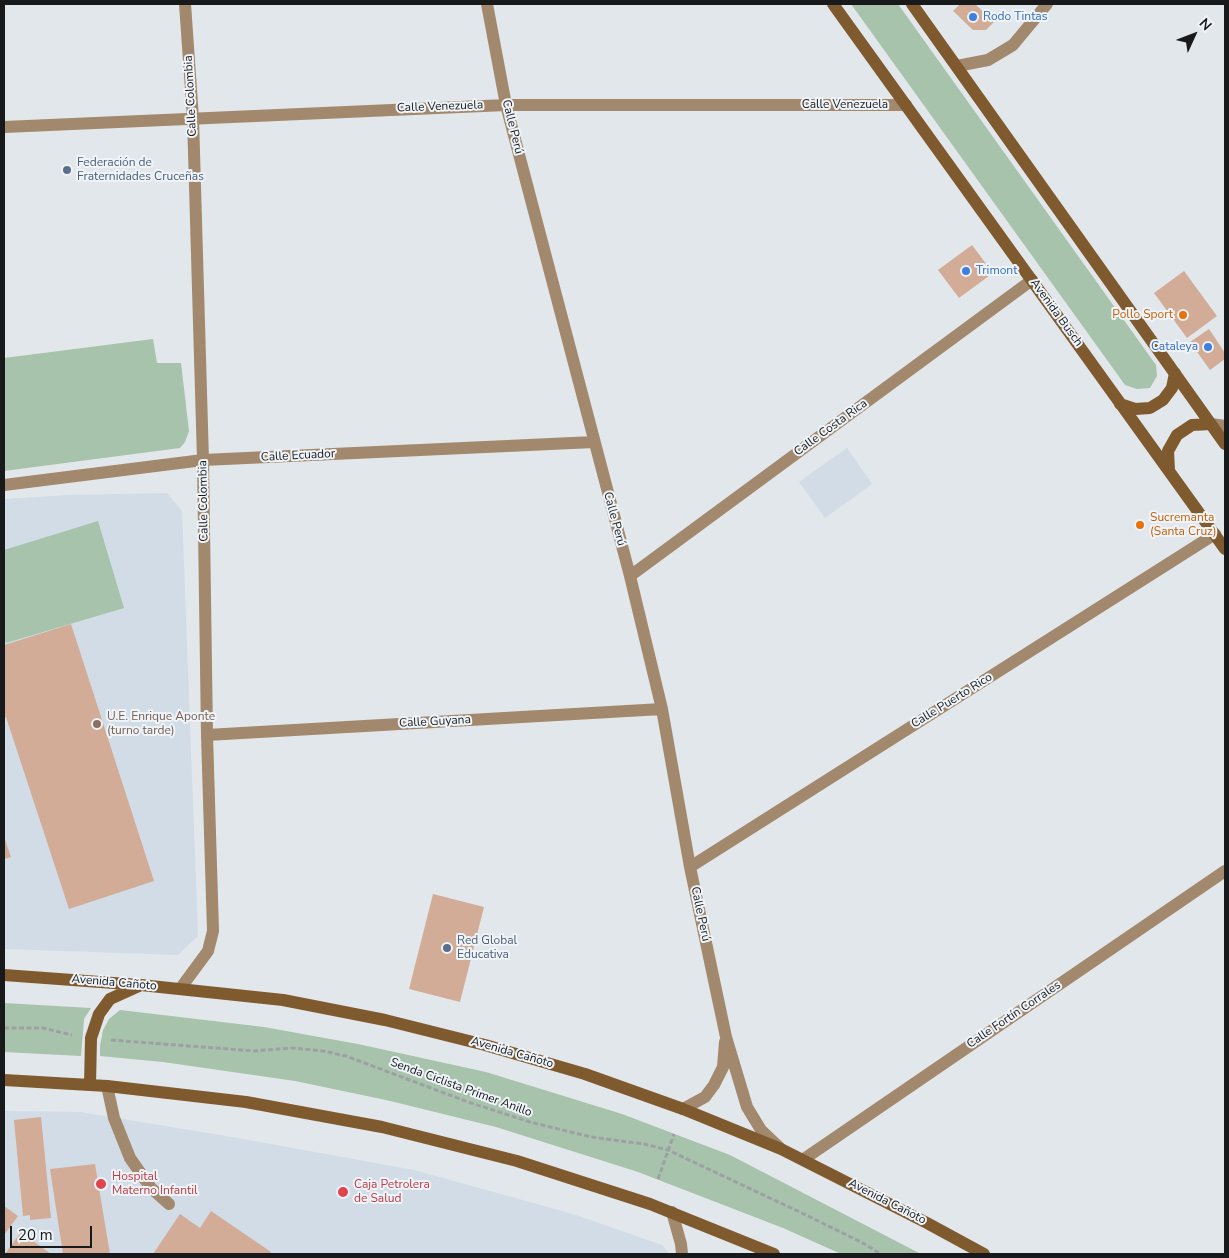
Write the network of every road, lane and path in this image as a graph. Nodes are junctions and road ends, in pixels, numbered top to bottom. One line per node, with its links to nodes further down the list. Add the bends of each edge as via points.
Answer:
1 (186, 4): 9 (street, Calle Colombia)
2 (487, 4): 7 (street, Calle Perú)
3 (833, 4): 8 (main road, Avenida Busch)
4 (912, 4): 6 (main road)
5 (1047, 4): 6 (street, via 1013,45 988,60)
6 (957, 66): 12 (main road)
7 (506, 104): 8 (street, Calle Venezuela); 9 (street, Calle Venezuela); 16 (street, Calle Perú)
8 (906, 105): 11 (main road, Avenida Busch)
9 (193, 118): 10 (street, Calle Venezuela); 18 (street, Calle Colombia)
10 (4, 126)
11 (1032, 280): 13 (main road, Avenida Busch); 23 (street, Calle Costa Rica)
12 (1175, 373): 13 (main road, via 1172,388 1163,400 1150,408 1135,409); 14 (main road)
13 (1120, 404): 19 (main road, Avenida Busch)
14 (1211, 424): 15 (street); 17 (main road); 19 (main road, via 1192,425 1177,435 1168,451)
15 (1225, 426)
16 (594, 442): 18 (street, Calle Ecuador); 23 (street, Calle Perú)
17 (1225, 444)
18 (203, 460): 20 (street, Calle Ecuador); 25 (street, Calle Colombia)
19 (1169, 470): 21 (main road, Avenida Busch)
20 (4, 485)
21 (1220, 534): 22 (main road, Avenida Busch); 26 (street, Calle Puerto Rico)
22 (1225, 549)
23 (630, 576): 24 (street, Calle Perú)
24 (662, 709): 25 (street, Calle Guyana); 26 (street, Calle Perú)
25 (207, 735): 30 (street, Calle Colombia, via 214,931 208,951)
26 (690, 867): 33 (street, Calle Perú)
27 (1225, 871): 42 (street, Calle Fortín Corrales)
28 (4, 975): 29 (main road, Avenida Cañoto)
29 (141, 985): 30 (main road, Avenida Cañoto); 36 (main road, via 110,999 99,1014 91,1038)
30 (180, 989): 38 (main road, Avenida Cañoto, via 282,1000 394,1022 584,1074)
31 (4, 1028): 32 (path, via 43,1028)
32 (82, 1037)
33 (726, 1037): 38 (street, Calle Perú, via 723,1066 714,1085 705,1096); 40 (street, Calle Perú, via 747,1107 761,1130)
34 (102, 1039): 41 (path, Senda Ciclista Primer Anillo, via 254,1051 292,1048 323,1051 373,1065 530,1122 591,1137)
35 (4, 1080): 36 (main road)
36 (90, 1085): 37 (main road)
37 (107, 1086): 44 (street, via 114,1118 130,1158 151,1188); 45 (main road, via 246,1102 382,1127 517,1161)
38 (683, 1109): 40 (main road, Avenida Cañoto)
39 (674, 1134): 41 (path)
40 (781, 1149): 42 (main road, Avenida Cañoto)
41 (668, 1150): 43 (path); 48 (path, Senda Ciclista Primer Anillo, via 844,1233)
42 (804, 1159): 49 (main road, Avenida Cañoto)
43 (658, 1179)
44 (169, 1204)
45 (672, 1212): 46 (street); 47 (main road)
46 (682, 1254)
47 (774, 1254)
48 (881, 1254)
49 (984, 1254)

